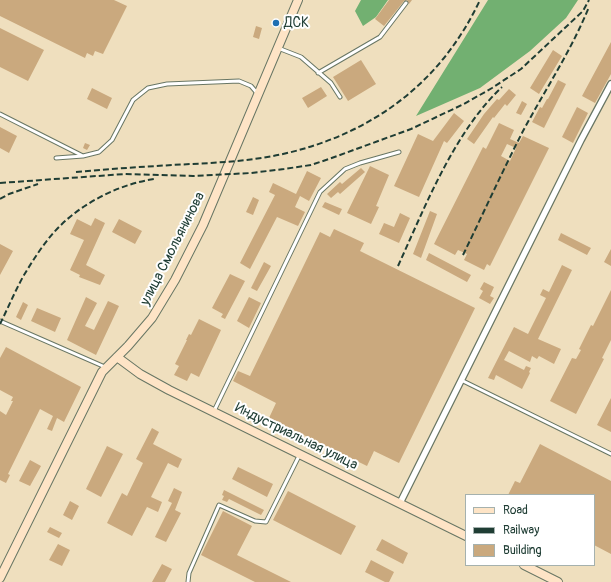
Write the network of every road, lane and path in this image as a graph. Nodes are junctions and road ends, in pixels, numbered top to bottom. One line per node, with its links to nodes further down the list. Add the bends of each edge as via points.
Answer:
1 (298, 0): 3 (street, улица Смольянинова)
2 (406, 3): 4 (lane, via 380,37)
3 (278, 48): 4 (lane, via 301,57); 6 (street, улица Смольянинова)
4 (318, 73): 7 (lane, via 331,83)
5 (611, 84): 15 (street)
6 (258, 94): 10 (lane, via 251,86 239,81 168,84 148,88 133,100 112,140 99,152); 13 (street, улица Смольянинова, via 203,225 175,280 152,318)
7 (340, 97)
8 (0, 114): 10 (lane)
9 (399, 152): 16 (lane, via 345,169 320,192)
10 (83, 156): 11 (lane)
11 (56, 158)
12 (0, 321): 14 (lane)
13 (117, 357): 14 (street, улица Смольянинова); 16 (street, Индустриальная улица, via 140,374)
14 (106, 368): 22 (street, улица Смольянинова)
15 (461, 380): 18 (lane); 19 (street)
16 (214, 411): 17 (street, Индустриальная улица)
17 (300, 454): 19 (street, Индустриальная улица); 23 (lane, via 266,522 255,521 218,505 188,573)
18 (611, 454)
19 (400, 503): 20 (street, Индустриальная улица)
20 (465, 536)
21 (526, 566): 24 (street)
22 (0, 578)
23 (188, 582)
24 (558, 582)

